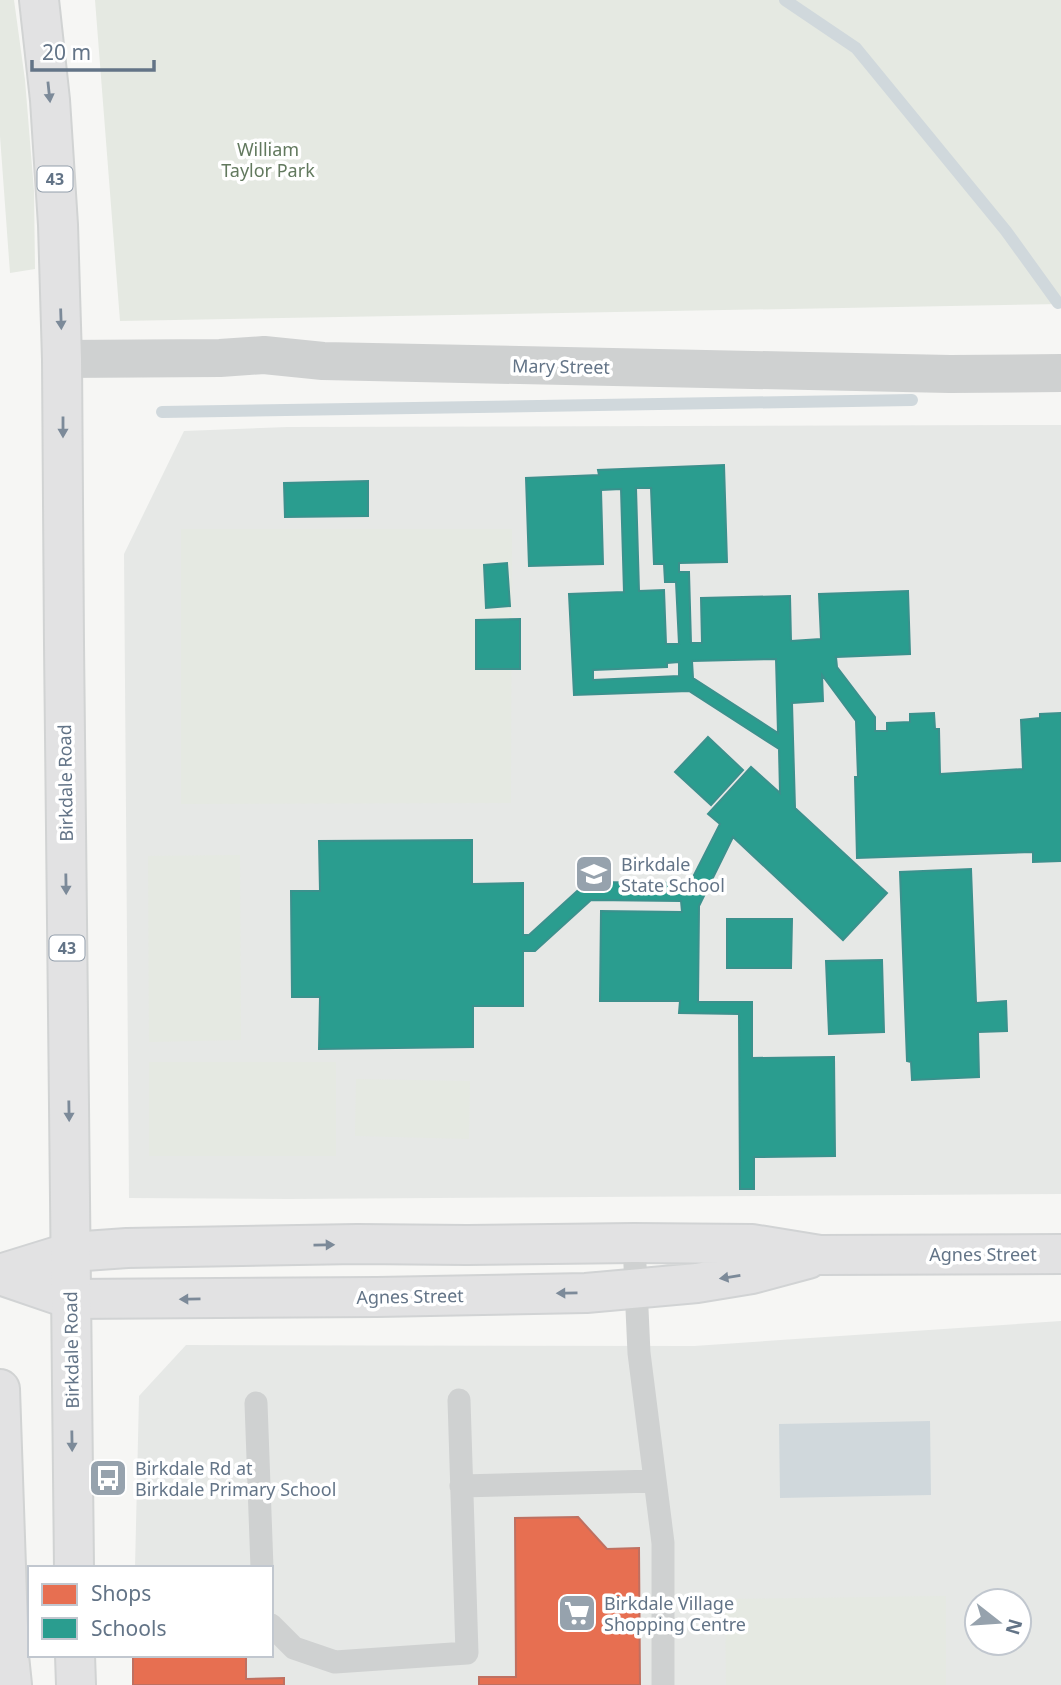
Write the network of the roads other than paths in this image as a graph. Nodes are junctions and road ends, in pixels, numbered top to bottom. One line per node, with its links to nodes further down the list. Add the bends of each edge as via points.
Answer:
1 (39, 0): 2 (main road, Birkdale Road / 43, one-way to 2, via 50,100)
2 (62, 359): 3 (street, Mary Street, via 264,355 351,361); 5 (main road, Birkdale Road / 43, one-way to 5)
3 (1061, 373)
4 (634, 1243): 5 (main road, Agnes Street, one-way to 4); 7 (main road, Agnes Street, via 752,1244); 9 (lane)
5 (71, 1252): 8 (main road, Agnes Street); 10 (main road, Birkdale Road / 43)
6 (1061, 1254): 7 (main road, Agnes Street)
7 (820, 1255): 9 (main road, Agnes Street, one-way to 9, via 752,1274)
8 (0, 1275): 10 (main road, Agnes Street)
9 (635, 1290): 10 (main road, Agnes Street, one-way to 10); 14 (lane)
10 (70, 1299): 16 (main road, Birkdale Road / 43, one-way to 16)
11 (0, 1390): 20 (main road)
12 (459, 1400): 15 (lane)
13 (256, 1403): 17 (lane)
14 (655, 1481): 15 (lane); 22 (lane, via 663,1543)
15 (461, 1486): 18 (lane, via 467,1653 335,1662 294,1648)
16 (74, 1566)
17 (262, 1566)
18 (273, 1627)
19 (75, 1657): 21 (main road)
20 (12, 1685)
21 (76, 1685)
22 (663, 1685)

